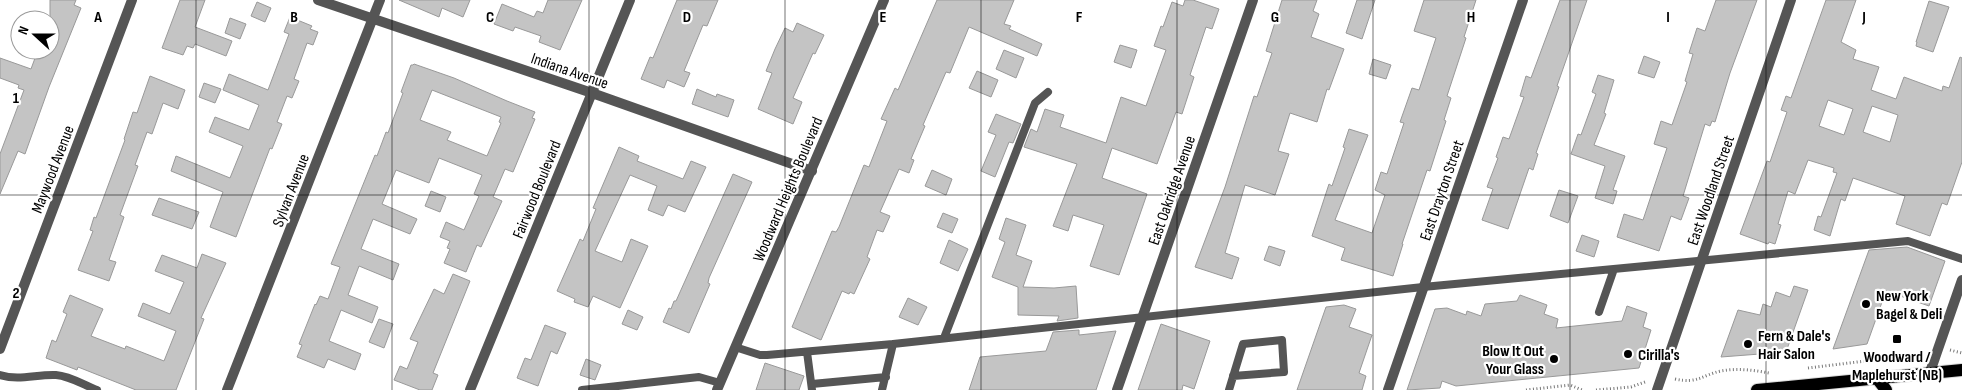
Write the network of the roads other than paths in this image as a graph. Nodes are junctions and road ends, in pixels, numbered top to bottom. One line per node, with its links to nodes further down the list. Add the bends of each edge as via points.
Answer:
1 (132, 0): 23 (street, Maywood Avenue)
2 (318, 0): 9 (street, Indiana Avenue)
3 (380, 0): 9 (street, Sylvan Avenue)
4 (630, 0): 11 (street, Fairwood Boulevard)
5 (884, 0): 12 (street, Woodward Heights Boulevard)
6 (1254, 0): 19 (street, East Oakridge Avenue)
7 (1523, 0): 17 (street, East Drayton Street)
8 (1791, 0): 14 (street, East Woodland Street)
9 (373, 19): 11 (street, Indiana Avenue); 34 (street, Sylvan Avenue)
10 (1048, 92): 20 (lane, via 1035,103)
11 (592, 93): 12 (street, Indiana Avenue); 35 (street, Fairwood Boulevard)
12 (812, 171): 22 (street, Woodward Heights Boulevard)
13 (1962, 259): 14 (lane, via 1908,240)
14 (1702, 260): 15 (lane); 41 (street, East Woodland Street)
15 (1614, 268): 17 (lane); 18 (lane)
16 (1962, 280): 26 (street)
17 (1423, 287): 19 (lane); 40 (street, East Drayton Street)
18 (1599, 312)
19 (1142, 318): 20 (lane); 38 (street, East Oakridge Avenue)
20 (944, 338): 21 (lane)
21 (893, 344): 24 (lane); 29 (lane)
22 (735, 347): 24 (lane, via 760,355); 31 (street, Woodward Heights Boulevard)
23 (0, 349)
24 (808, 352): 32 (lane)
25 (1962, 370): 26 (main road)
26 (1930, 372): 30 (main road)
27 (0, 375): 33 (lane, via 12,378 64,376)
28 (1233, 376): 28 (lane, via 1243,344 1282,340 1284,372); 39 (lane)
29 (886, 377): 32 (lane); 37 (lane)
30 (1876, 377): 42 (main road); 43 (main road)
31 (718, 387): 36 (lane, via 699,377)
32 (812, 387)
33 (97, 390)
34 (227, 390)
35 (470, 390)
36 (582, 390)
37 (882, 390)
38 (1117, 390)
39 (1229, 390)
40 (1388, 390)
41 (1657, 390)
42 (1757, 390)
43 (1886, 390)

